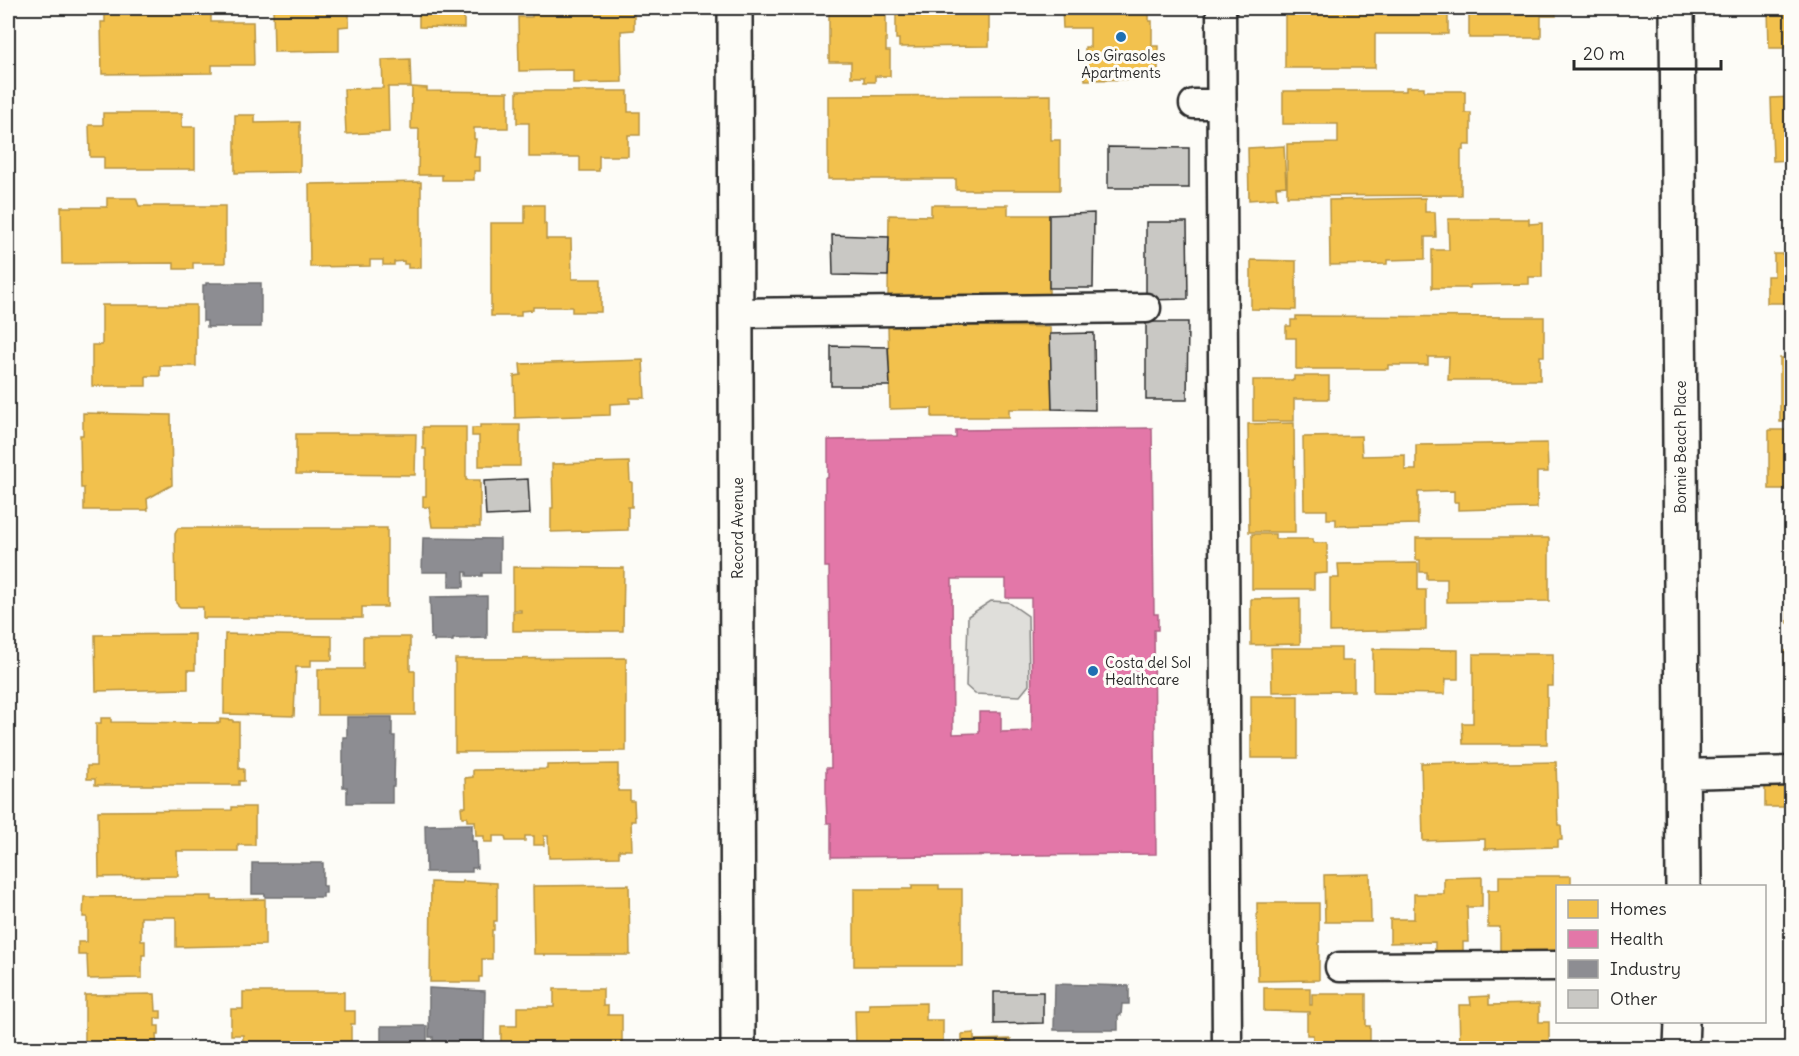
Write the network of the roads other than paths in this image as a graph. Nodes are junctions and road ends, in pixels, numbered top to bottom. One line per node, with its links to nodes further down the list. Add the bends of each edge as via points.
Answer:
1 (735, 8): 5 (street, Record Avenue)
2 (1221, 8): 13 (lane, via 1208,105)
3 (1677, 8): 7 (street, Bonnie Beach Place)
4 (1146, 308): 5 (lane)
5 (736, 313): 12 (street, Record Avenue)
6 (1791, 771): 7 (lane)
7 (1682, 774): 8 (street, Bonnie Beach Place)
8 (1683, 885)
9 (1556, 966): 10 (lane)
10 (1340, 967)
11 (1682, 1023): 14 (street)
12 (738, 1048)
13 (1227, 1048)
14 (1682, 1048)

